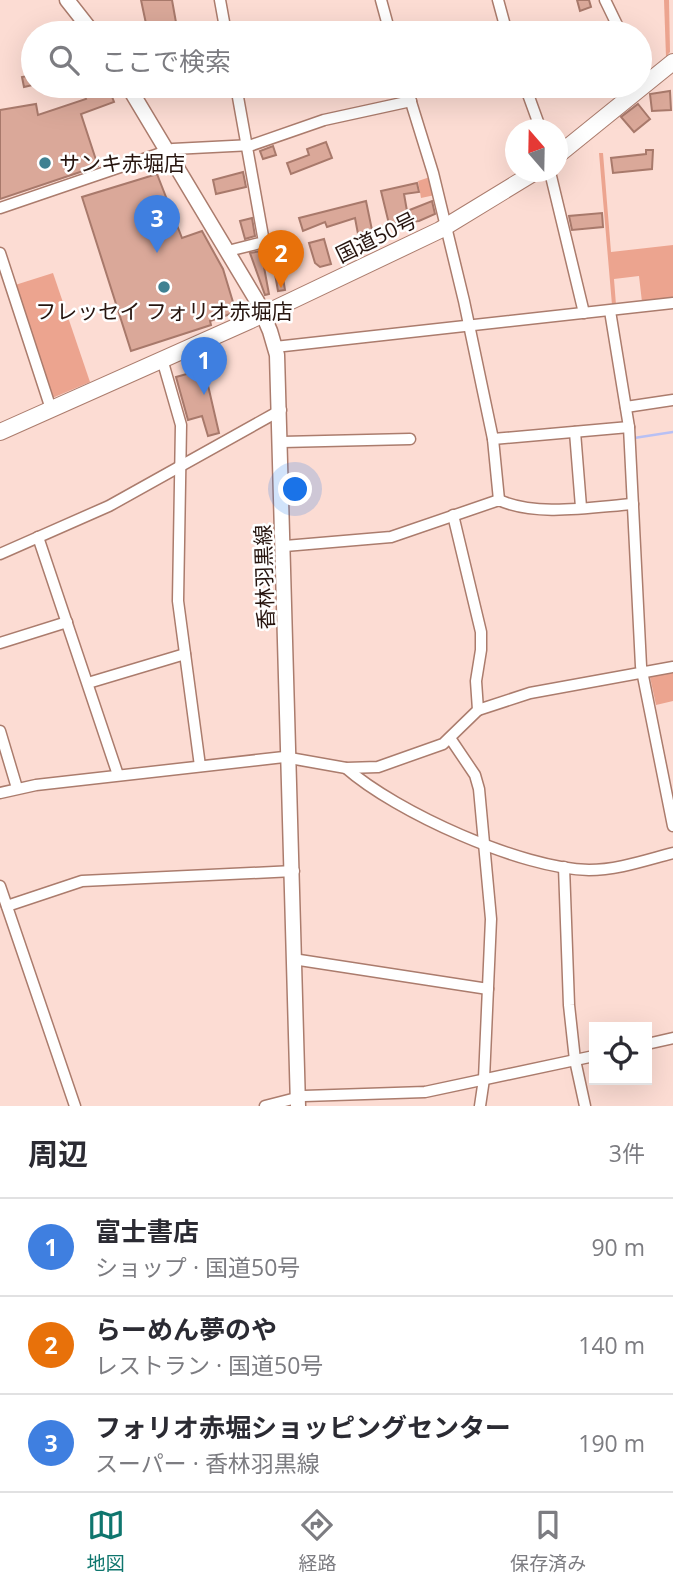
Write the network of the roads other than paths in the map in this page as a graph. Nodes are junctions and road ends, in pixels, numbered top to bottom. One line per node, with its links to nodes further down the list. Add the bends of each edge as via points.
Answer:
1 (67, 0): 6 (main road)
2 (220, 0): 7 (street)
3 (381, 0): 8 (street)
4 (498, 0): 9 (street)
5 (605, 0): 10 (street)
6 (84, 21)
7 (224, 21)
8 (387, 21)
9 (504, 21)
10 (615, 21)
11 (673, 62): 12 (highway)
12 (652, 80)
13 (135, 98): 22 (main road, 香林羽黒線)
14 (241, 98): 20 (street)
15 (410, 98): 18 (street)
16 (529, 98): 19 (street)
17 (630, 98): 21 (highway)
18 (411, 101): 20 (street, via 324,120); 26 (street)
19 (537, 119)
20 (247, 145): 22 (street); 27 (street, via 264,242)
21 (568, 147)
22 (167, 152): 25 (street); 27 (main road, 香林羽黒線)
23 (519, 182): 26 (highway, 国道50号)
24 (552, 182): 31 (street)
25 (0, 208)
26 (445, 227): 32 (highway, 国道50号); 33 (street)
27 (228, 251): 32 (main road, 香林羽黒線)
28 (1, 255): 38 (street)
29 (673, 303): 30 (street)
30 (610, 311): 31 (street); 37 (street)
31 (584, 313): 33 (street)
32 (263, 314): 34 (main road, 香林羽黒線); 35 (highway, 国道50号)
33 (468, 325): 34 (street); 44 (street)
34 (275, 347): 39 (main road, 香林羽黒線)
35 (162, 359): 38 (highway, 国道50号); 46 (street, via 179,414)
36 (673, 400): 37 (street)
37 (626, 407): 40 (street)
38 (51, 408): 41 (highway, 国道50号)
39 (281, 410): 45 (main road, 香林羽黒線); 46 (street)
40 (629, 427): 42 (street); 48 (street)
41 (0, 432)
42 (575, 432): 44 (street); 49 (street)
43 (410, 439): 45 (street)
44 (493, 439): 47 (street)
45 (282, 442): 52 (main road, 香林羽黒線)
46 (182, 464): 51 (street, via 109,506); 56 (street, via 178,601)
47 (499, 500): 49 (street, via 511,506); 50 (street)
48 (633, 503): 49 (street); 58 (street)
49 (582, 508)
50 (453, 514): 52 (street, via 391,537); 60 (street, via 482,637 476,681)
51 (38, 537): 53 (street); 54 (street)
52 (285, 546): 63 (main road, 香林羽黒線)
53 (0, 554)
54 (67, 622): 55 (street); 59 (street)
55 (0, 643)
56 (186, 654): 59 (street); 64 (street)
57 (673, 667): 58 (street)
58 (642, 674): 60 (street, via 530,693); 69 (street)
59 (88, 683): 66 (street)
60 (478, 710): 62 (street)
61 (0, 731): 67 (street)
62 (450, 738): 65 (street, via 432,750 394,763); 70 (street, via 478,782)
63 (290, 757): 64 (street); 65 (street); 73 (main road, 香林羽黒線)
64 (200, 766): 66 (street)
65 (345, 768): 70 (street, via 417,813)
66 (118, 775): 67 (street)
67 (17, 788): 68 (street)
68 (0, 793)
69 (673, 826)
70 (485, 846): 72 (street); 77 (street, via 491,919)
71 (673, 853): 72 (street, via 601,870)
72 (564, 867): 81 (street)
73 (294, 871): 75 (street, via 82,881); 76 (main road, 香林羽黒線)
74 (0, 886): 75 (street)
75 (7, 906): 84 (street)
76 (293, 959): 77 (street); 83 (main road, 香林羽黒線)
77 (488, 989): 82 (street)
78 (673, 1038): 79 (street)
79 (652, 1043)
80 (589, 1057): 81 (street)
81 (575, 1060): 82 (street); 87 (street)
82 (484, 1079): 83 (street, via 425,1092); 86 (street)
83 (298, 1101): 85 (street)
84 (75, 1106)
85 (265, 1106)
86 (480, 1106)
87 (585, 1106)

